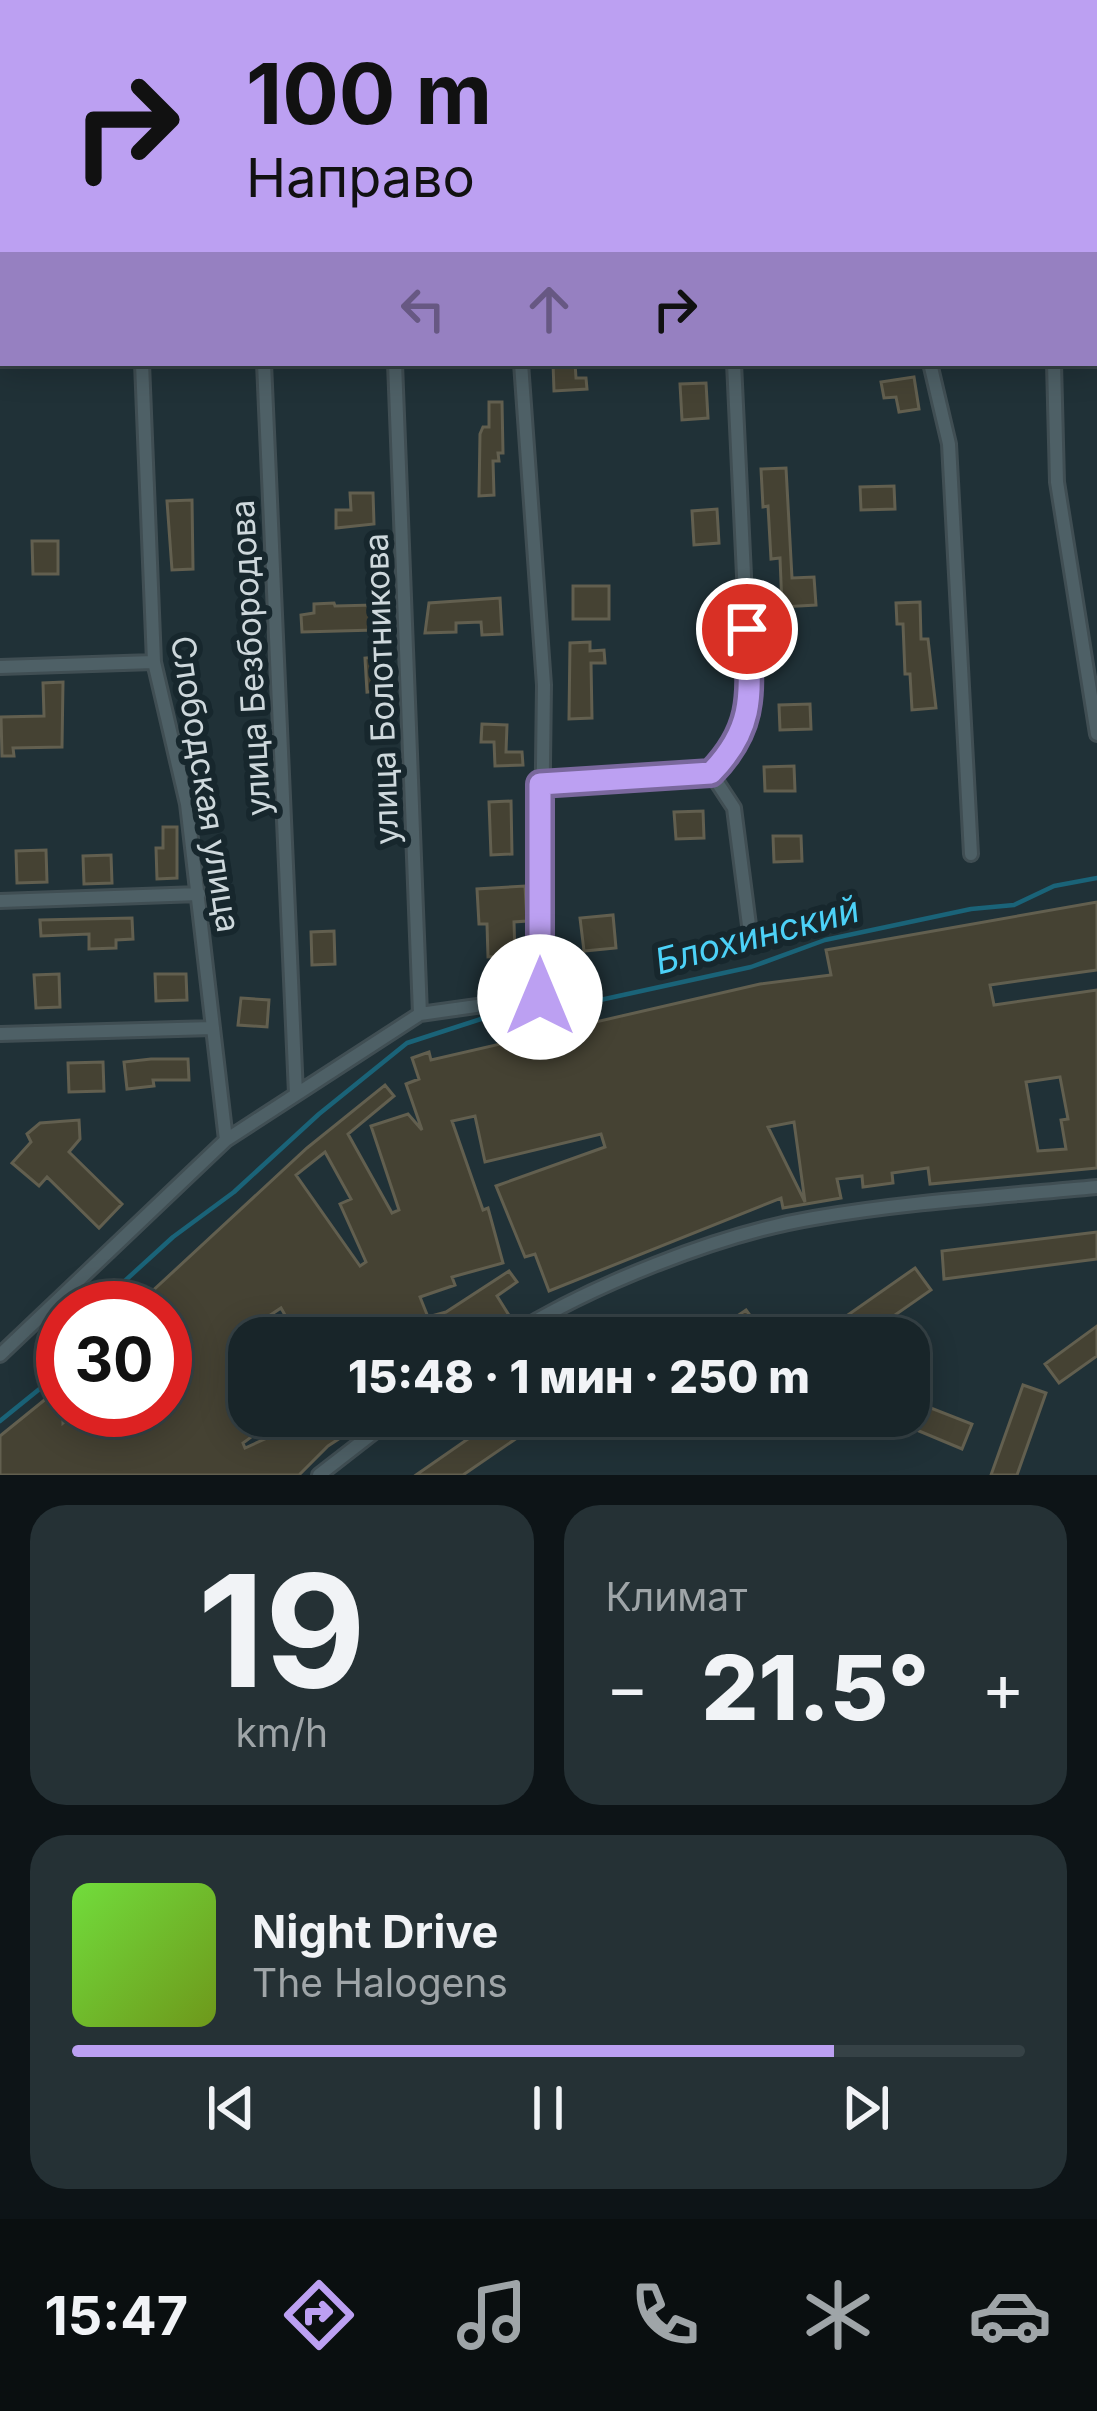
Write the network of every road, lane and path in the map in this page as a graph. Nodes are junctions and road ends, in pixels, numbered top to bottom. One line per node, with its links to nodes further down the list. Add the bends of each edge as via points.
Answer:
1 (142, 366): 8 (street, Слободская улица)
2 (264, 366): 20 (street, улица Безбородова)
3 (395, 366): 17 (street, улица Болотникова)
4 (520, 366): 12 (street, via 544,685)
5 (734, 366): 11 (street, via 750,704 731,753)
6 (931, 366): 13 (street, via 949,444)
7 (1054, 366): 10 (street, via 1058,482)
8 (154, 662): 9 (street); 14 (street, Слободская улица)
9 (0, 667)
10 (1097, 734)
11 (711, 773): 12 (street); 16 (street, via 734,808)
12 (540, 784): 17 (street, via 540,997)
13 (971, 854)
14 (199, 894): 15 (street); 18 (street, Слободская улица)
15 (0, 901)
16 (750, 933)
17 (420, 1014): 20 (street)
18 (213, 1028): 19 (street); 21 (street, Слободская улица)
19 (0, 1034)
20 (296, 1094): 21 (street)
21 (226, 1140): 24 (street)
22 (1097, 1187): 23 (street, via 811,1218 698,1247)
23 (542, 1317)
24 (0, 1355)
25 (368, 1437): 26 (street)
26 (319, 1475)

